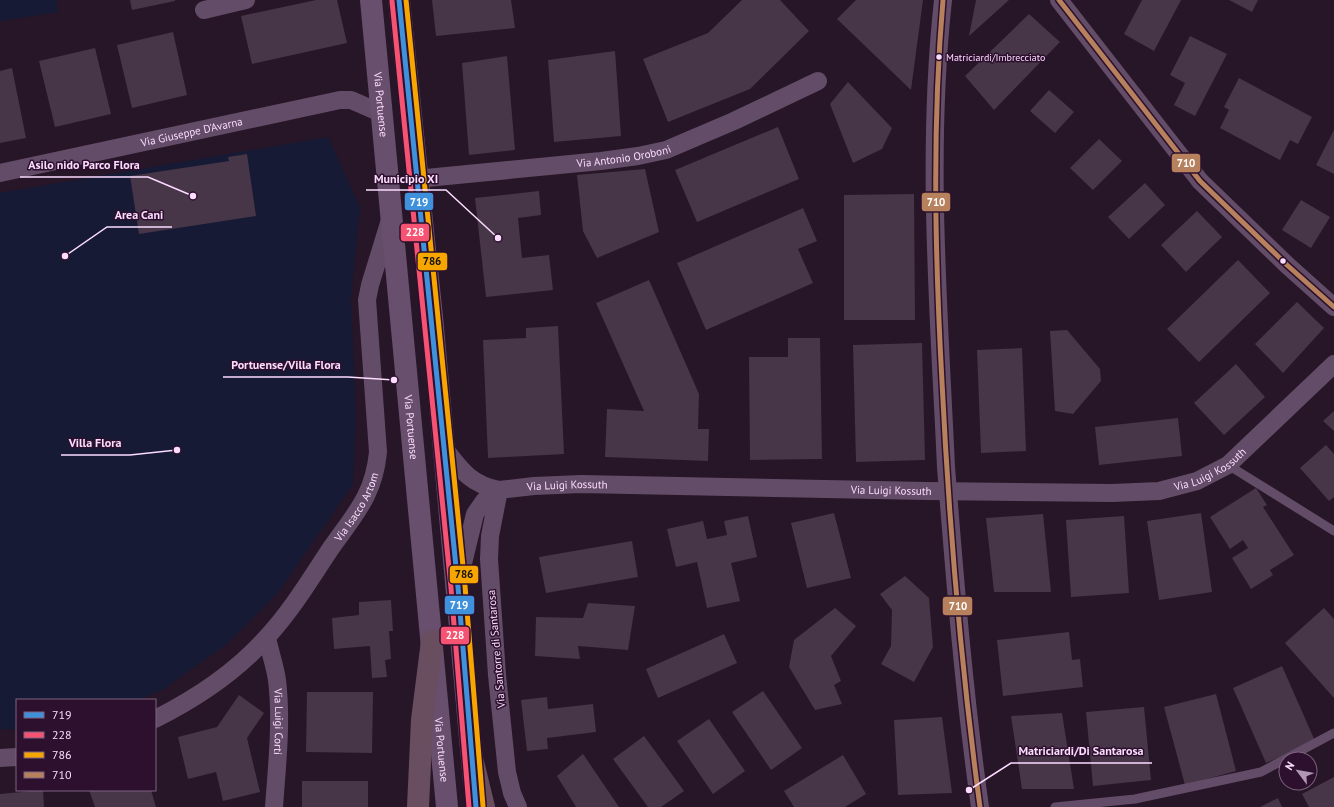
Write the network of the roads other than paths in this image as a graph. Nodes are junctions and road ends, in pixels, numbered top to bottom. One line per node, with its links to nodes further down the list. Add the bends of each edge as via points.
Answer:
1 (246, 0): 6 (street)
2 (371, 0): 8 (main road, Via Portuense)
3 (399, 0): 10 (main road)
4 (943, 0): 17 (street, via 937,54 934,164)
5 (1059, 0): 12 (street, via 1200,181 1286,265)
6 (204, 10)
7 (818, 82): 10 (street, Via Antonio Oroboni, via 666,150 601,161)
8 (381, 113): 9 (street, Via Giuseppe D'Avarna, via 351,100 340,100); 11 (main road, Via Portuense)
9 (0, 173)
10 (416, 179): 14 (main road)
11 (391, 219): 20 (street, Via Isacco Artom, via 367,300 378,452 375,477 364,501); 21 (main road, Via Portuense)
12 (1334, 307)
13 (1334, 364): 15 (street, Via Luigi Kossuth)
14 (444, 448): 16 (street, Via Luigi Kossuth, via 461,470 474,481); 19 (main road)
15 (1228, 465): 17 (street, Via Luigi Kossuth, via 1211,475 1159,491); 18 (lane)
16 (499, 490): 17 (street, Via Luigi Kossuth, via 582,484); 19 (street, Via Luigi Kossuth, via 484,501 475,514); 32 (street, Via Santorre di Santarosa, via 488,560 507,772)
17 (948, 490): 33 (street, via 971,739)
18 (1334, 531)
19 (458, 587): 26 (main road)
20 (267, 638): 22 (street, Via Isacco Artom, via 217,681); 27 (street, Via Luigi Corti, via 278,692)
21 (432, 642): 28 (highway, via 422,720); 29 (main road, Via Portuense)
22 (156, 718)
23 (1334, 733): 34 (lane, via 1261,772 1135,799)
24 (16, 757): 25 (street)
25 (0, 758)
26 (473, 762): 30 (main road); 31 (highway)
27 (274, 807)
28 (418, 807)
29 (447, 807)
30 (476, 807)
31 (484, 807)
32 (518, 807)
33 (980, 807)
34 (1055, 807)

